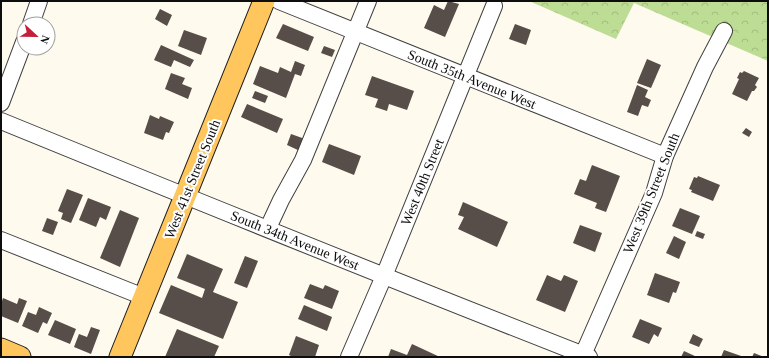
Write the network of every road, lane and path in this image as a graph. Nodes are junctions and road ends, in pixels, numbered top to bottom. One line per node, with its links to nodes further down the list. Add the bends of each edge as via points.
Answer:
1 (40, 1): 6 (street)
2 (264, 1): 14 (main road, West 41st Street South)
3 (279, 1): 8 (street, South 35th Avenue West)
4 (368, 1): 8 (street)
5 (494, 6): 10 (street, West 40th Street)
6 (34, 16)
7 (724, 31): 13 (street, West 39th Street South)
8 (355, 32): 10 (street, South 35th Avenue West); 15 (street, via 303,160)
9 (19, 56): 11 (street)
10 (465, 76): 13 (street, South 35th Avenue West); 17 (street, West 40th Street)
11 (1, 103)
12 (1, 121): 14 (street, South 34th Avenue West)
13 (665, 156): 20 (street, West 39th Street South, via 654,193)
14 (185, 196): 15 (street, South 34th Avenue West); 18 (main road, West 41st Street South)
15 (268, 228): 17 (street, South 34th Avenue West)
16 (1, 240): 18 (street)
17 (384, 276): 20 (street, South 34th Avenue West); 23 (street, West 40th Street)
18 (144, 297): 22 (main road, West 41st Street South)
19 (1, 349): 21 (main road)
20 (585, 356)
21 (20, 357)
22 (120, 357)
23 (349, 357)

